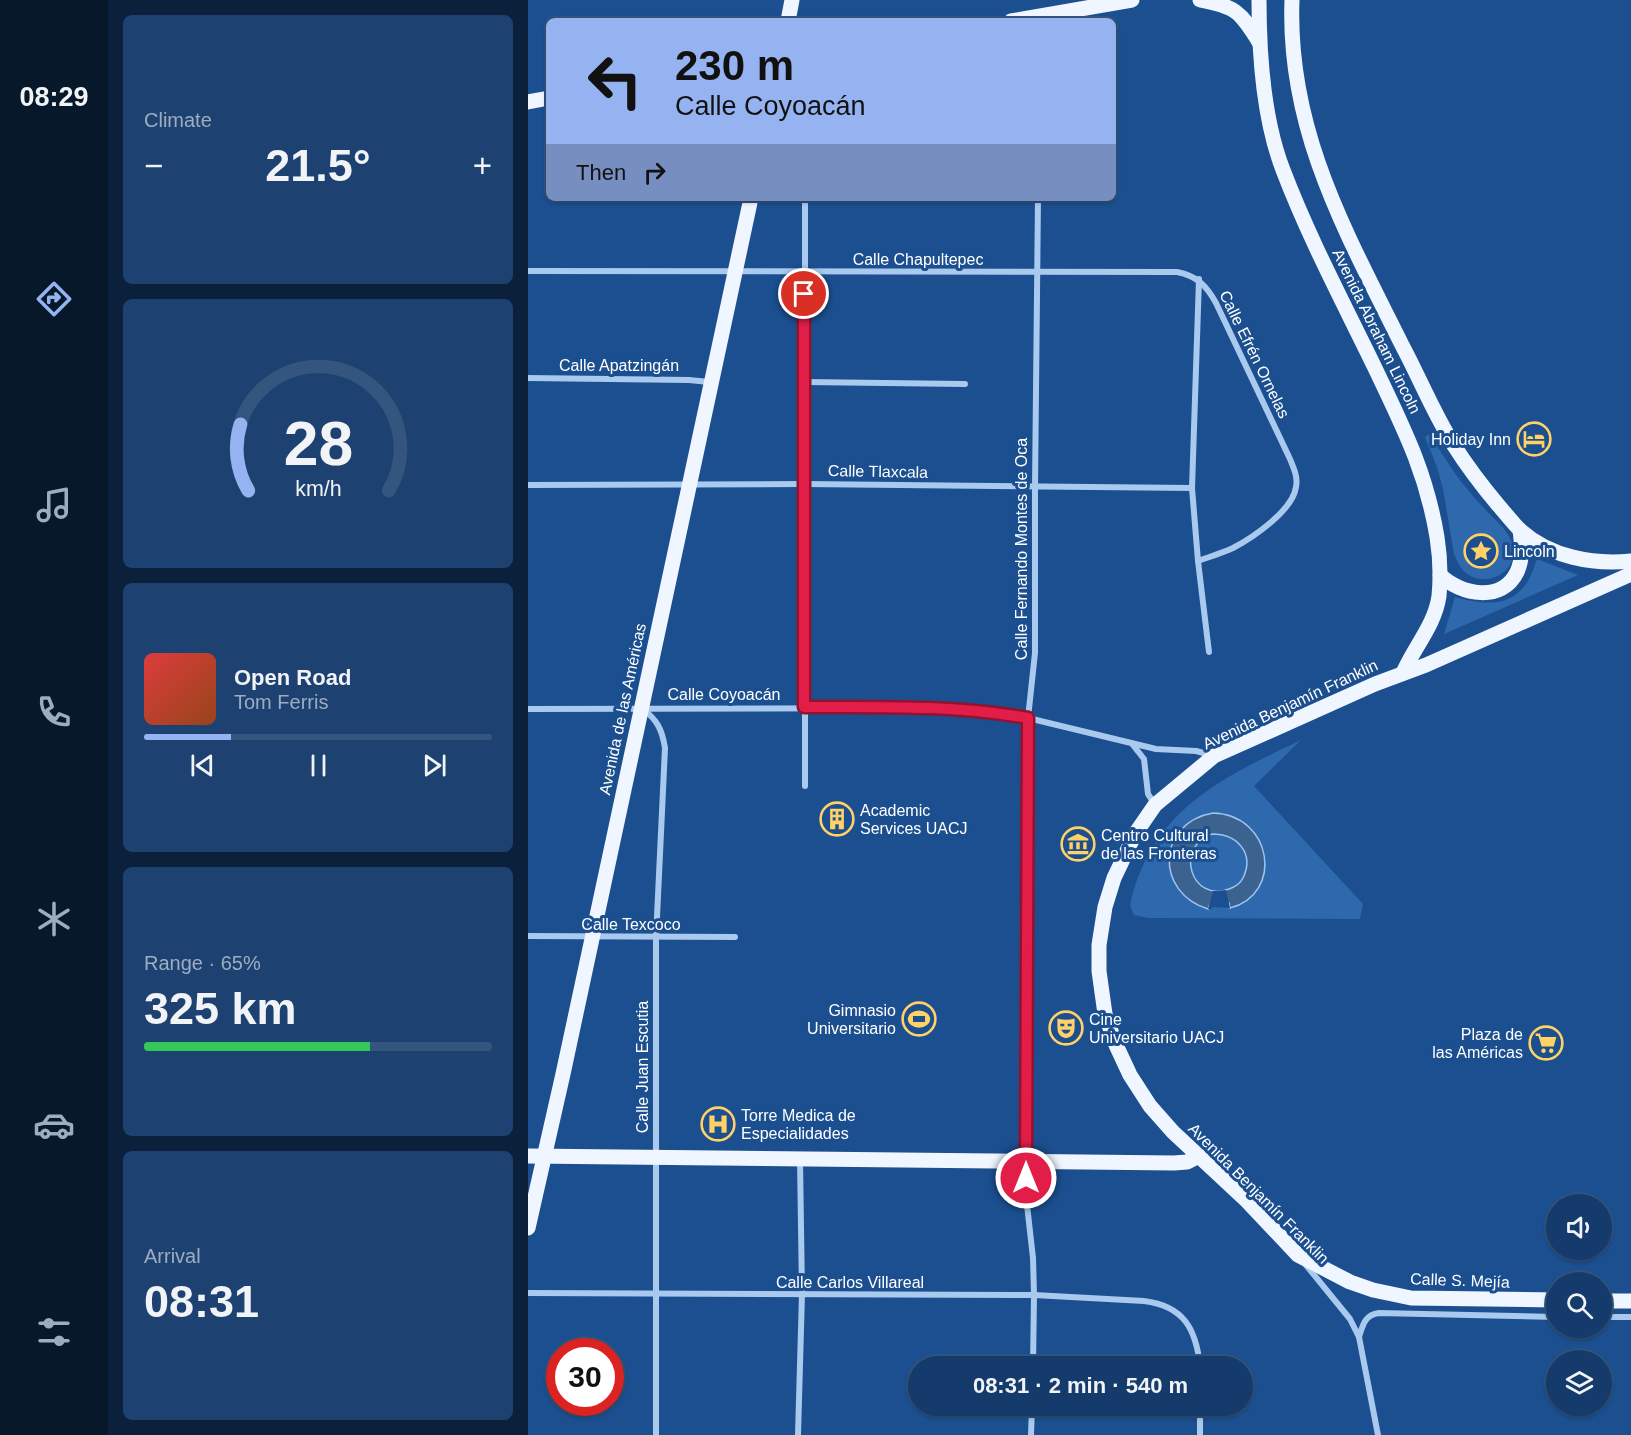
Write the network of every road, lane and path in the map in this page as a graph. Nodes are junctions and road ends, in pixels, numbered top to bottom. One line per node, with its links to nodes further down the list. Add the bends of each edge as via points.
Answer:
1 (792, 0): 6 (main road)
2 (1132, 0): 7 (main road)
3 (1200, 0): 8 (main road, via 1235,10)
4 (1259, 0): 8 (main road, Avenida Abraham Lincoln)
5 (1292, 0): 28 (main road, Avenida Abraham Lincoln, via 1293,51 1301,109 1339,219 1452,442 1477,481)
6 (789, 18)
7 (1040, 18)
8 (1259, 42): 32 (main road, Avenida Abraham Lincoln, via 1282,168 1416,454 1434,518)
9 (546, 99): 10 (main road)
10 (528, 102)
11 (750, 201): 16 (main road, Avenida de las Américas)
12 (805, 201): 15 (street)
13 (1038, 201): 17 (street, Calle Fernando Montes de Oca)
14 (528, 271): 16 (street, Calle Chapultepec)
15 (804, 272): 16 (street, Calle Chapultepec); 17 (street, Calle Chapultepec); 21 (street)
16 (734, 273): 20 (main road, Avenida de las Américas)
17 (1037, 273): 18 (street, Calle Chapultepec, via 1177,272); 26 (street, Calle Fernando Montes de Oca)
18 (1199, 279): 27 (street, Calle Efrén Ornelas); 29 (street, Calle Efrén Ornelas, via 1216,303 1290,459 1297,486 1287,506 1252,537)
19 (528, 378): 20 (street, Calle Apatzingán)
20 (710, 382): 25 (main road, Avenida de las Américas)
21 (805, 382): 22 (street); 23 (street)
22 (964, 384)
23 (804, 484): 25 (street, Calle Tlaxcala); 26 (street, Calle Tlaxcala); 35 (street)
24 (528, 485): 25 (street, Calle Tlaxcala)
25 (689, 485): 36 (main road, Avenida de las Américas)
26 (1035, 487): 27 (street, Calle Tlaxcala); 38 (street, Calle Fernando Montes de Oca, via 1035,653)
27 (1192, 488): 29 (street, Calle Efrén Ornelas)
28 (1521, 530): 30 (main road, Avenida Abraham Lincoln, via 1576,558); 32 (main road, via 1520,562 1510,582 1501,588 1472,593)
29 (1198, 561): 33 (street, Calle Efrén Ornelas)
30 (1631, 561)
31 (1631, 574): 34 (main road, Avenida Benjamín Franklin)
32 (1440, 575): 34 (main road, Avenida Abraham Lincoln, via 1435,613)
33 (1209, 652)
34 (1403, 673): 40 (main road, Avenida Benjamín Franklin)
35 (804, 707): 36 (street, Calle Coyoacán); 38 (street, Calle Coyoacán, via 933,708); 41 (street)
36 (642, 708): 37 (street, Calle Coyoacán); 45 (main road, Avenida de las Américas); 46 (street, Calle Juan Escutia, via 657,721 664,748)
37 (528, 709)
38 (1028, 718): 39 (street, Calle Coyoacán); 52 (street, Calle Fernando Montes de Oca)
39 (1132, 744): 40 (street, Calle Coyoacán); 42 (street, via 1144,759 1148,794)
40 (1214, 756): 42 (main road, Avenida Benjamín Franklin)
41 (805, 786)
42 (1155, 805): 49 (main road, Avenida Benjamín Franklin, via 1135,834 1114,878 1100,933 1101,988 1109,1024 1130,1075 1150,1106)
43 (528, 936): 45 (street, Calle Texcoco)
44 (735, 937): 46 (street, Calle Texcoco)
45 (591, 938): 46 (street, Calle Texcoco); 47 (main road, Avenida de las Américas)
46 (656, 938): 50 (street, Calle Juan Escutia)
47 (545, 1155): 48 (main road); 50 (main road); 53 (main road, Avenida de las Américas)
48 (528, 1156)
49 (1199, 1156): 52 (main road, via 1174,1163); 54 (main road, Avenida Benjamín Franklin)
50 (656, 1157): 51 (main road); 57 (street, Calle Juan Escutia)
51 (800, 1159): 52 (main road); 56 (street)
52 (1026, 1160): 58 (street, Calle Fernando Montes de Oca)
53 (528, 1228)
54 (1298, 1255): 59 (main road, Calle S. Mejía, via 1350,1282 1411,1298); 65 (street, Avenida Benjamín Franklin, via 1343,1309)
55 (528, 1293): 57 (street, Calle Carlos Villareal)
56 (802, 1294): 57 (street, Calle Carlos Villareal); 58 (street, Calle Carlos Villareal); 71 (street)
57 (656, 1295): 70 (street, Calle Juan Escutia)
58 (1034, 1295): 66 (street, Calle Fernando Montes de Oca); 67 (street, Calle Carlos Villareal, via 1158,1303 1183,1318 1192,1331)
59 (1546, 1300)
60 (1612, 1301): 61 (main road)
61 (1631, 1301)
62 (1546, 1317): 65 (street, via 1379,1313 1366,1319)
63 (1612, 1317): 64 (street)
64 (1631, 1317)
65 (1359, 1337): 74 (street, Avenida Benjamín Franklin)
66 (1033, 1356)
67 (1199, 1356)
68 (1032, 1416): 72 (street)
69 (1200, 1416): 73 (street)
70 (656, 1435)
71 (798, 1435)
72 (1031, 1435)
73 (1200, 1435)
74 (1378, 1435)

